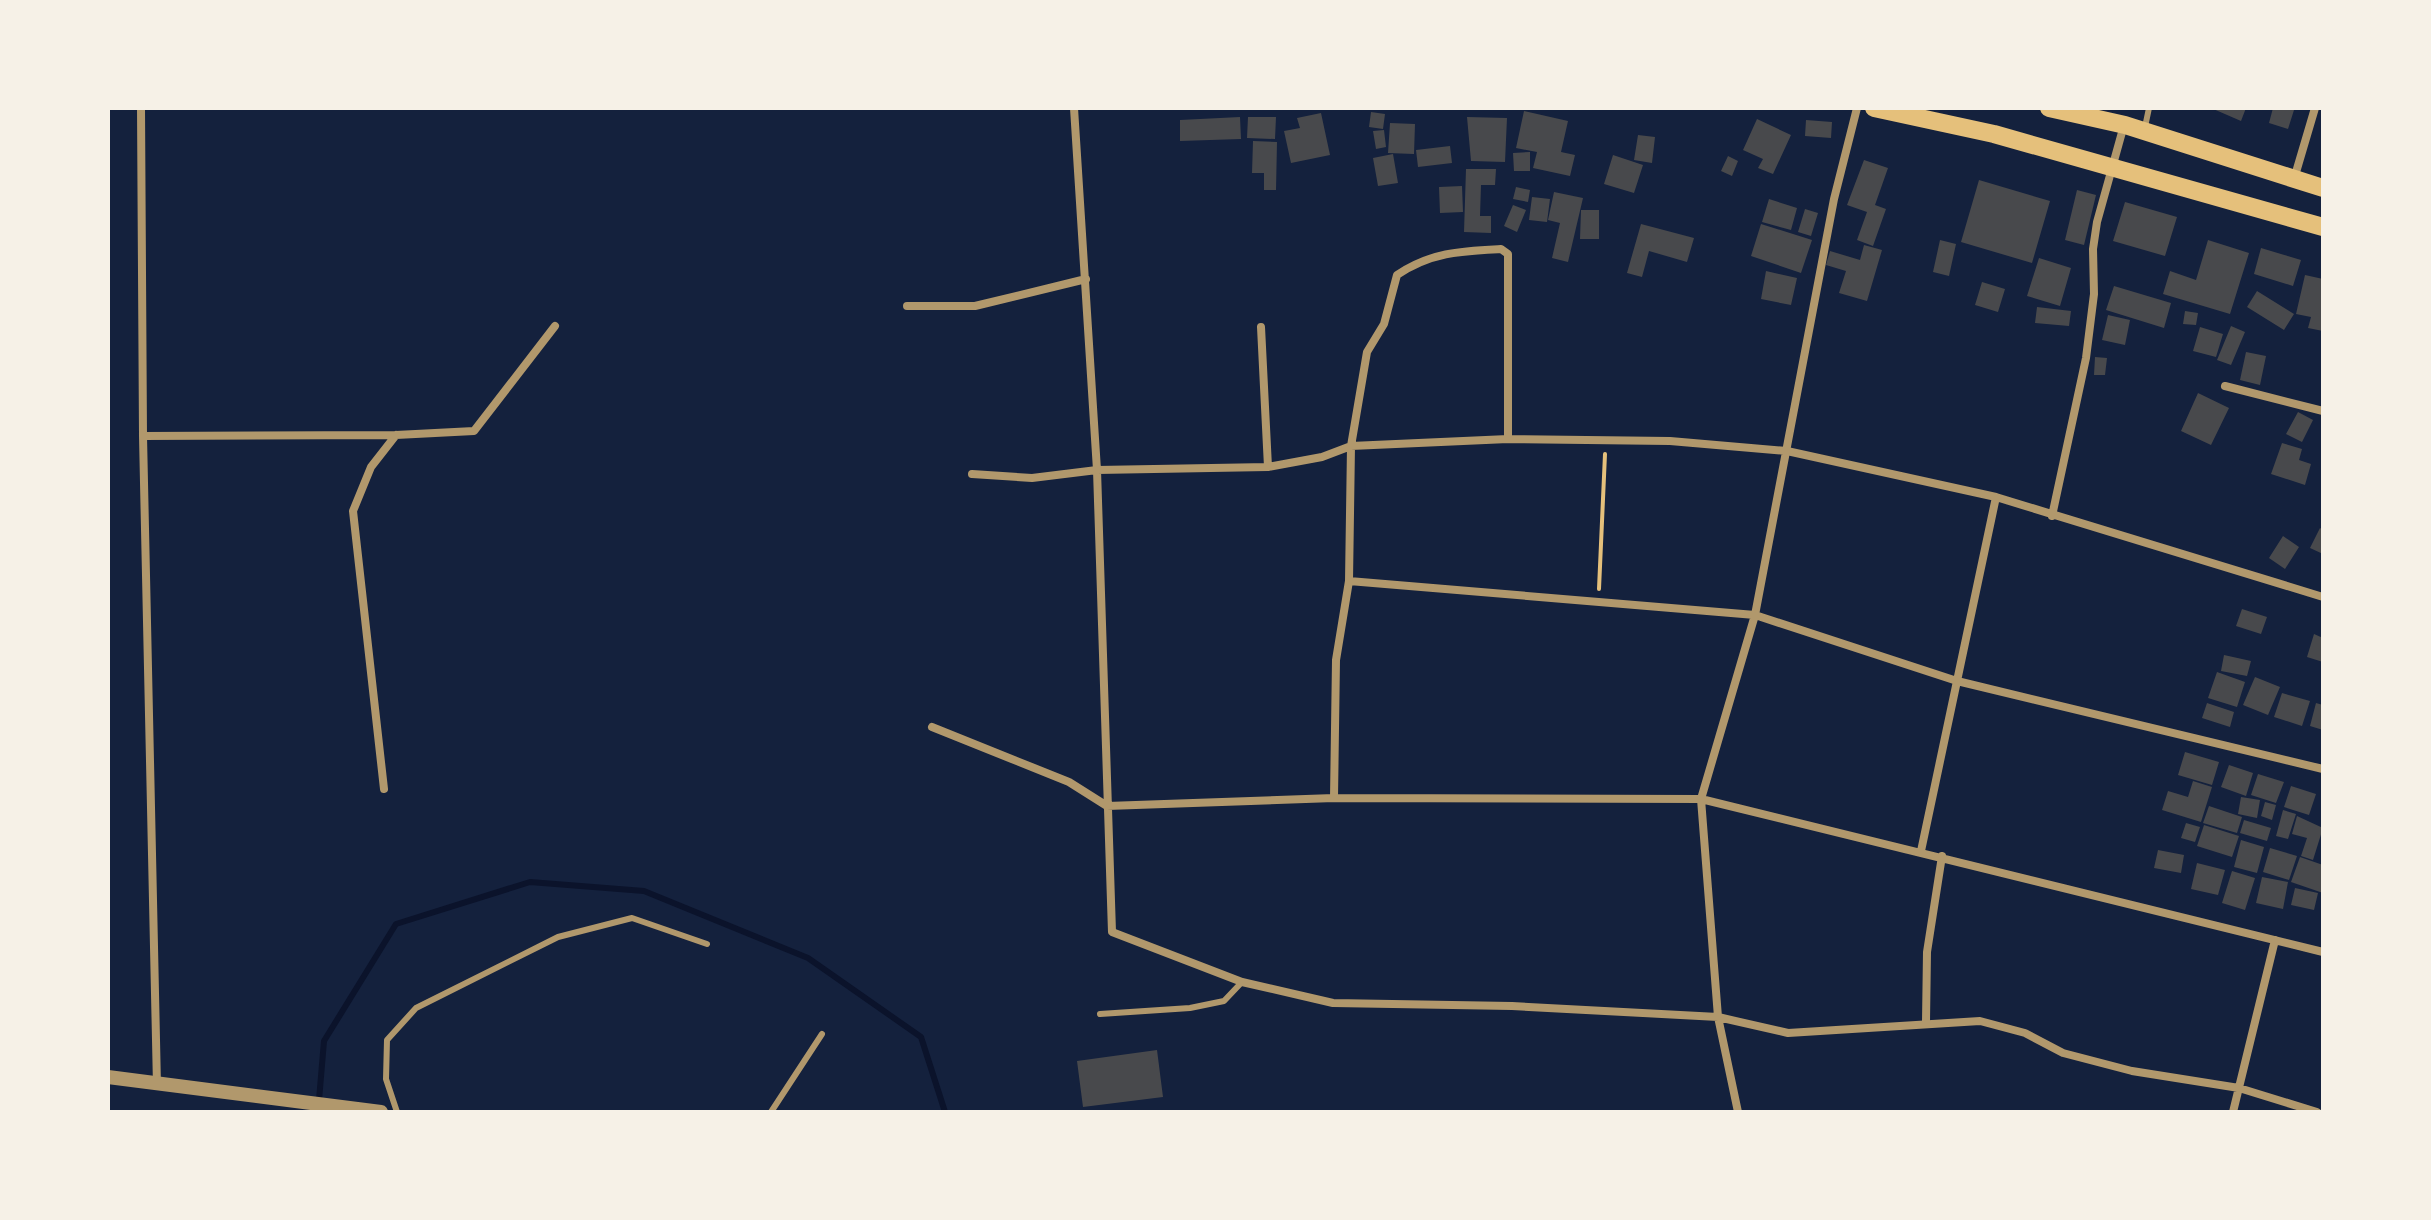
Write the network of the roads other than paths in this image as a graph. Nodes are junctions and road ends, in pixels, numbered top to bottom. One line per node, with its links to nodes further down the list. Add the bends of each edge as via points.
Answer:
1 (141, 108): 22 (street)
2 (1074, 108): 15 (street)
3 (1857, 108): 25 (street, via 1834,199)
4 (1874, 108): 8 (highway)
5 (2049, 108): 9 (highway)
6 (2149, 108): 10 (lane)
7 (2315, 108): 12 (street)
8 (1945, 115): 11 (highway)
9 (2125, 125): 10 (highway); 11 (street)
10 (2144, 130): 12 (highway)
11 (2113, 168): 14 (highway); 30 (street, via 2093,249 2086,358)
12 (2294, 179): 13 (highway)
13 (2323, 188)
14 (2323, 227)
15 (1086, 279): 16 (street, via 975,306); 27 (street)
16 (907, 306)
17 (555, 326): 21 (street, via 474,431)
18 (1261, 327): 26 (street)
19 (2225, 386): 20 (street)
20 (2323, 411)
21 (396, 435): 22 (street); 37 (street, via 371,467 353,511)
22 (143, 436): 52 (street)
23 (1508, 439): 24 (street); 24 (street, via 1508,254 1501,249 1447,251 1397,275 1384,324 1367,352); 25 (street)
24 (1351, 446): 26 (street); 31 (street)
25 (1787, 451): 29 (street); 33 (street)
26 (1268, 467): 27 (street)
27 (1097, 470): 28 (street, via 1032,478); 40 (street)
28 (972, 474)
29 (1996, 497): 30 (street); 34 (street)
30 (2052, 516): 32 (street)
31 (1349, 581): 33 (street); 38 (street, via 1336,660)
32 (2323, 597)
33 (1755, 615): 34 (street); 39 (street)
34 (1957, 681): 36 (street); 41 (street)
35 (932, 727): 40 (street, via 1069,782)
36 (2323, 769)
37 (384, 789)
38 (1334, 798): 39 (street); 40 (street)
39 (1701, 799): 41 (street); 48 (street)
40 (1107, 806): 46 (street, via 1112,932)
41 (1921, 851): 42 (street)
42 (1942, 856): 43 (street); 49 (street, via 1927,952)
43 (2275, 940): 45 (street); 53 (street)
44 (707, 944): 55 (lane, via 632,918 558,937 416,1008 387,1040 386,1079)
45 (2322, 950)
46 (1242, 982): 47 (lane, via 1224,1001); 48 (street, via 1333,1003)
47 (1100, 1014)
48 (1718, 1017): 49 (street, via 1788,1033); 57 (street)
49 (1926, 1022): 53 (street, via 1980,1021 2025,1033 2063,1053 2132,1071)
50 (822, 1034): 56 (lane)
51 (108, 1077): 52 (street)
52 (157, 1086): 54 (street)
53 (2239, 1088): 58 (street); 59 (street)
54 (381, 1112)
55 (397, 1112)
56 (771, 1112)
57 (1738, 1112)
58 (2233, 1112)
59 (2317, 1112)

